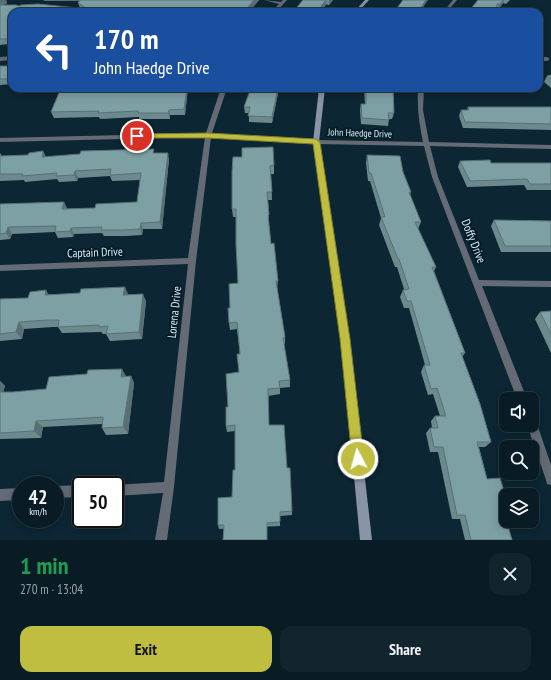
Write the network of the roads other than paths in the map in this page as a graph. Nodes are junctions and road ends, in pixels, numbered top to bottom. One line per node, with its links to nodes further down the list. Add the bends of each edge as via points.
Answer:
1 (45, 0): 2 (street)
2 (98, 0)
3 (266, 0): 5 (street)
4 (367, 0): 6 (main road)
5 (283, 1)
6 (360, 8)
7 (543, 59): 8 (street)
8 (547, 59)
9 (223, 92): 12 (street, Lorena Drive)
10 (322, 92): 14 (main road)
11 (421, 92): 15 (street, Doffy Drive)
12 (208, 135): 13 (street, John Haedge Drive); 14 (street, John Haedge Drive); 17 (street, Lorena Drive)
13 (0, 140)
14 (316, 142): 15 (street, John Haedge Drive); 29 (main road, via 345,339)
15 (426, 144): 16 (street, John Haedge Drive); 19 (street, Doffy Drive, via 448,213)
16 (551, 147)
17 (192, 261): 18 (street, Captain Drive); 24 (street, Lorena Drive)
18 (0, 268)
19 (477, 283): 20 (street); 21 (street, Doffy Drive)
20 (551, 284)
21 (519, 392)
22 (534, 432): 23 (street)
23 (551, 480)
24 (169, 487): 25 (street); 28 (street, Lorena Drive)
25 (124, 490)
26 (12, 494): 27 (street)
27 (0, 495)
28 (162, 540)
29 (366, 540)

